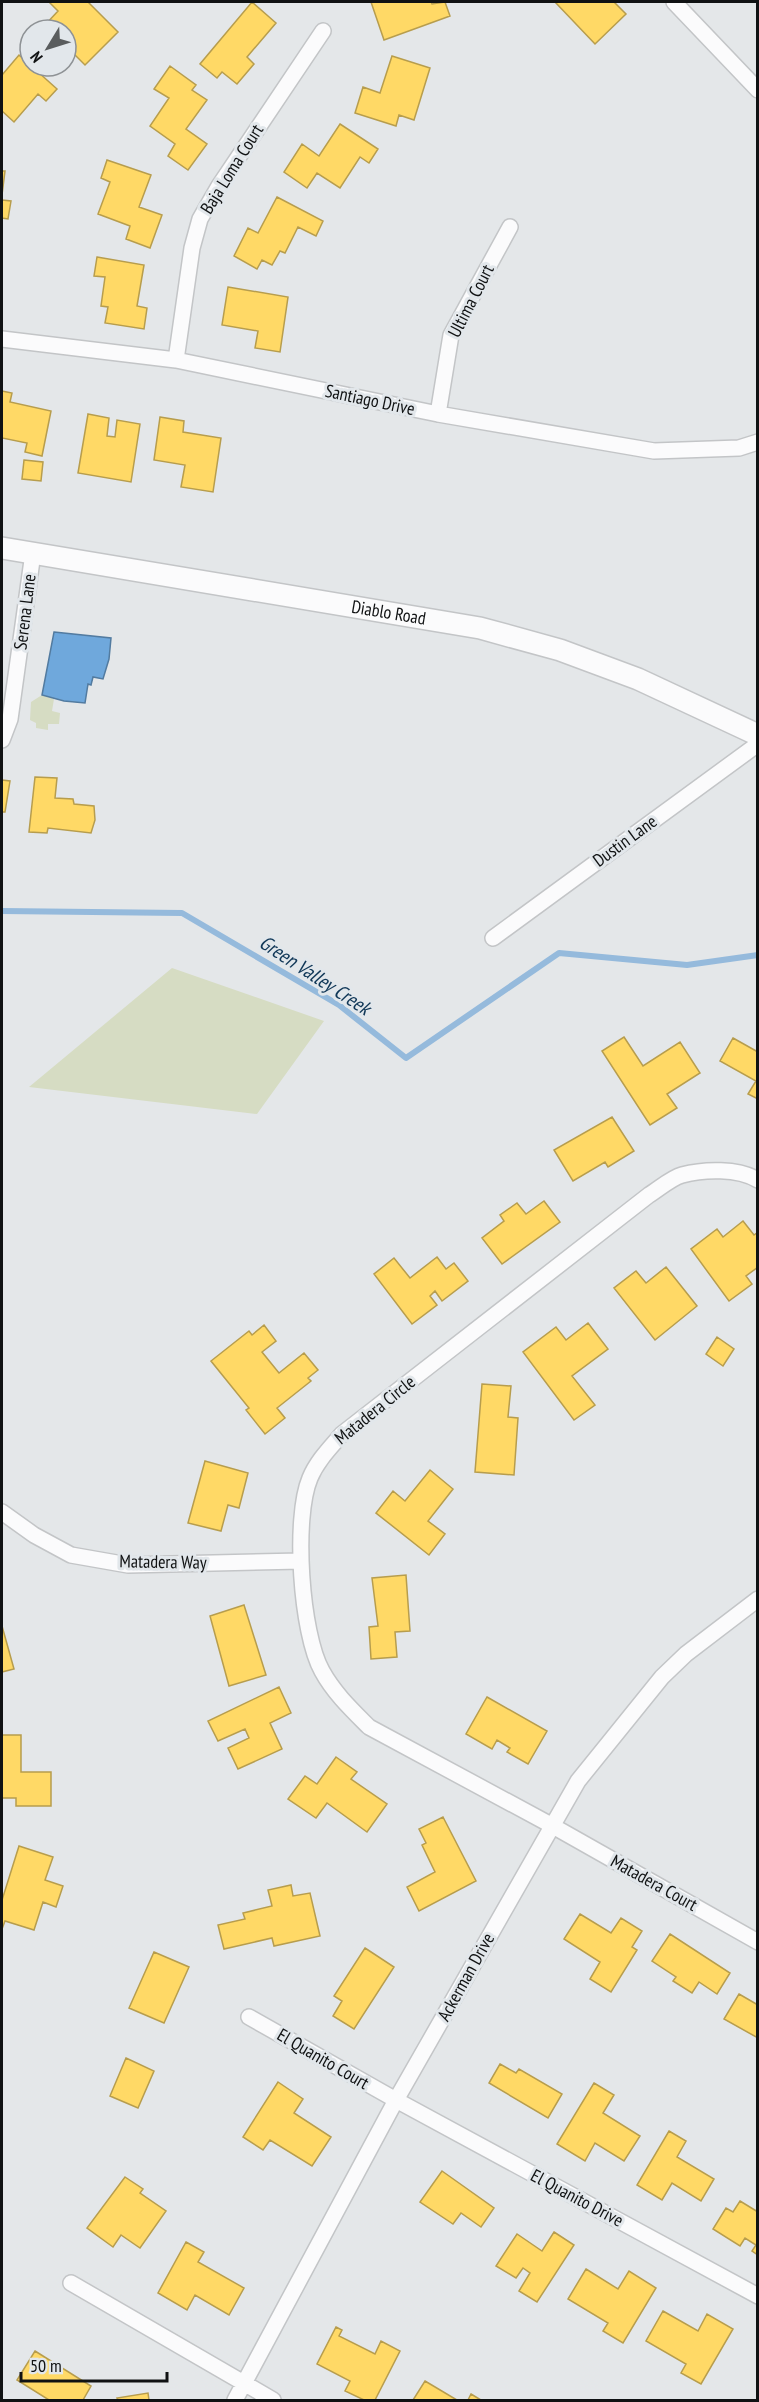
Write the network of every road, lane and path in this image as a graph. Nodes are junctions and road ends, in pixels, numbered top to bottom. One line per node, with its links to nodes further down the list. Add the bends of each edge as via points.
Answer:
1 (674, 2): 3 (street)
2 (323, 31): 6 (street, Baja Loma Court, via 200,219 192,248)
3 (758, 90)
4 (510, 227): 7 (street, Ultima Court, via 451,335)
5 (2, 339): 6 (street, Santiago Drive)
6 (176, 360): 7 (street, Santiago Drive)
7 (438, 414): 8 (street, Santiago Drive, via 654,451 739,448)
8 (758, 442)
9 (2, 548): 10 (street, Diablo Road)
10 (33, 553): 11 (street, Diablo Road, via 480,628 560,650 639,680); 12 (street, Serena Lane, via 10,720)
11 (758, 735)
12 (2, 740)
13 (758, 744): 14 (street, Dustin Lane)
14 (493, 938)
15 (758, 1180): 17 (street, Matadera Circle, via 715,1170 680,1175 342,1434 309,1479)
16 (2, 1512): 17 (street, Matadera Way, via 71,1555 128,1565)
17 (301, 1561): 19 (street, Matadera Circle, via 310,1643 322,1671 346,1705 369,1727)
18 (758, 1599): 19 (street, Ackerman Drive, via 662,1677 608,1740)
19 (551, 1825): 20 (street, Matadera Court); 22 (street, Ackerman Drive)
20 (758, 1942)
21 (249, 2017): 22 (street, El Quanito Court)
22 (396, 2100): 24 (street, El Quanito Drive); 25 (street, Ackerman Drive)
23 (71, 2283): 25 (street)
24 (758, 2296)
25 (243, 2384): 26 (street, Ackerman Drive); 27 (street)
26 (235, 2400)
27 (273, 2400)

